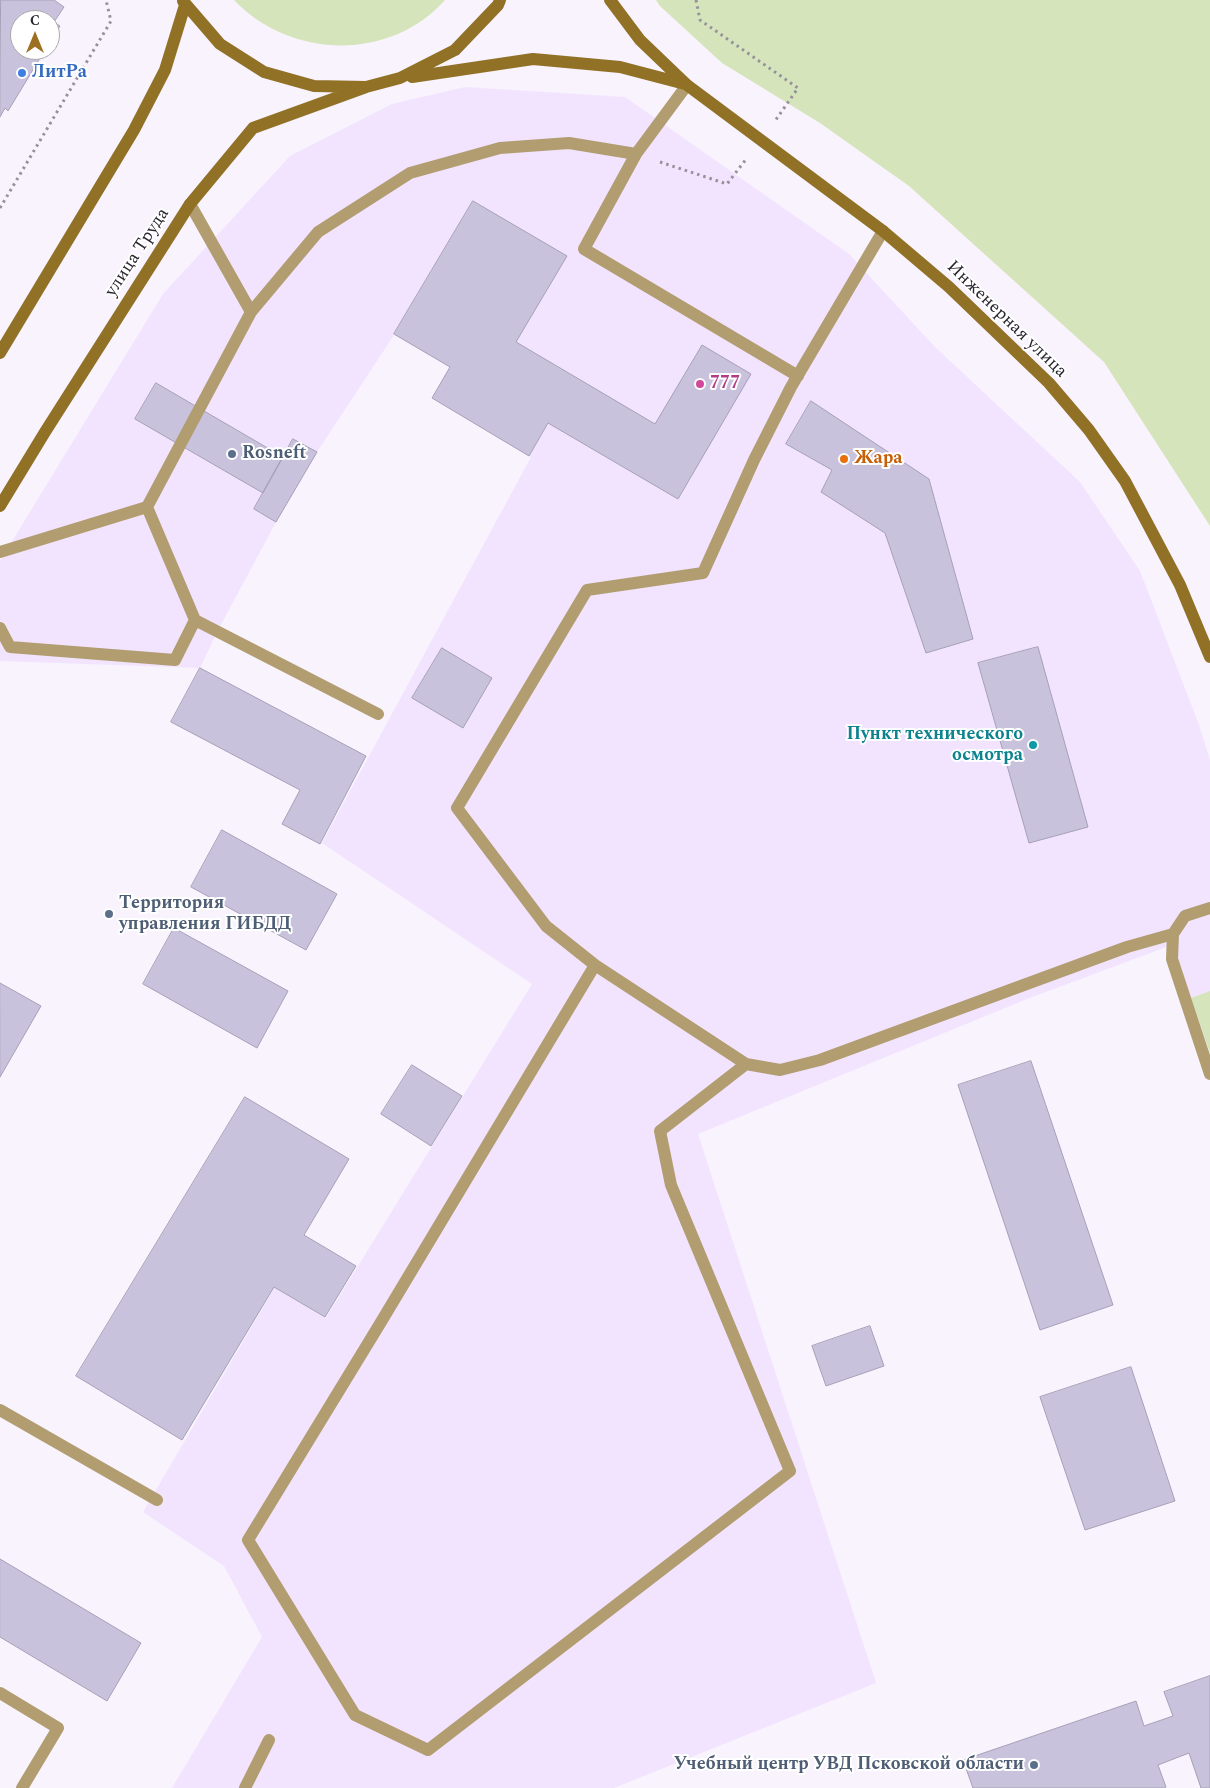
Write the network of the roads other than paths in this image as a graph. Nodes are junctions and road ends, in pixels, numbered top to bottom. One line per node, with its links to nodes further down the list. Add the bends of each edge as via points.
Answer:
1 (500, 0): 4 (main road, Инженерная улица, via 455,50)
2 (610, 0): 5 (main road, Инженерная улица, via 640,40)
3 (184, 3): 6 (main road, Инженерная улица, via 220,44 264,72 314,86); 11 (main road, via 165,70 134,130)
4 (400, 78): 5 (main road, Инженерная улица, via 533,59 620,67); 6 (main road, Инженерная улица)
5 (687, 85): 7 (lane); 9 (main road, Инженерная улица)
6 (366, 87): 8 (main road, улица Труда, via 253,128)
7 (636, 154): 10 (lane, via 569,143 500,148 410,173 318,232); 12 (lane, via 584,250)
8 (190, 204): 10 (lane); 13 (main road, улица Труда)
9 (883, 231): 12 (lane); 18 (main road, Инженерная улица, via 949,287 1049,383 1089,430 1125,480 1180,585)
10 (251, 312): 14 (lane)
11 (0, 353)
12 (798, 376): 22 (lane, via 754,460 703,573 587,590 457,808 546,926)
13 (0, 506)
14 (148, 507): 15 (lane); 16 (lane)
15 (0, 552)
16 (195, 620): 17 (lane, via 175,660 10,647); 19 (lane)
17 (0, 628)
18 (1210, 657)
19 (378, 714)
20 (1210, 908): 21 (lane, via 1185,916)
21 (1173, 934): 23 (lane, via 1127,947 820,1060 780,1070); 24 (lane, via 1172,959)
22 (595, 965): 23 (lane); 23 (lane, via 248,1540 355,1715 428,1750 790,1471 671,1185 660,1131)
23 (746, 1064)
24 (1210, 1074)
25 (0, 1410): 26 (lane)
26 (157, 1500)
27 (0, 1693): 29 (lane, via 58,1728)
28 (270, 1740): 30 (lane)
29 (22, 1788)
30 (245, 1788)

